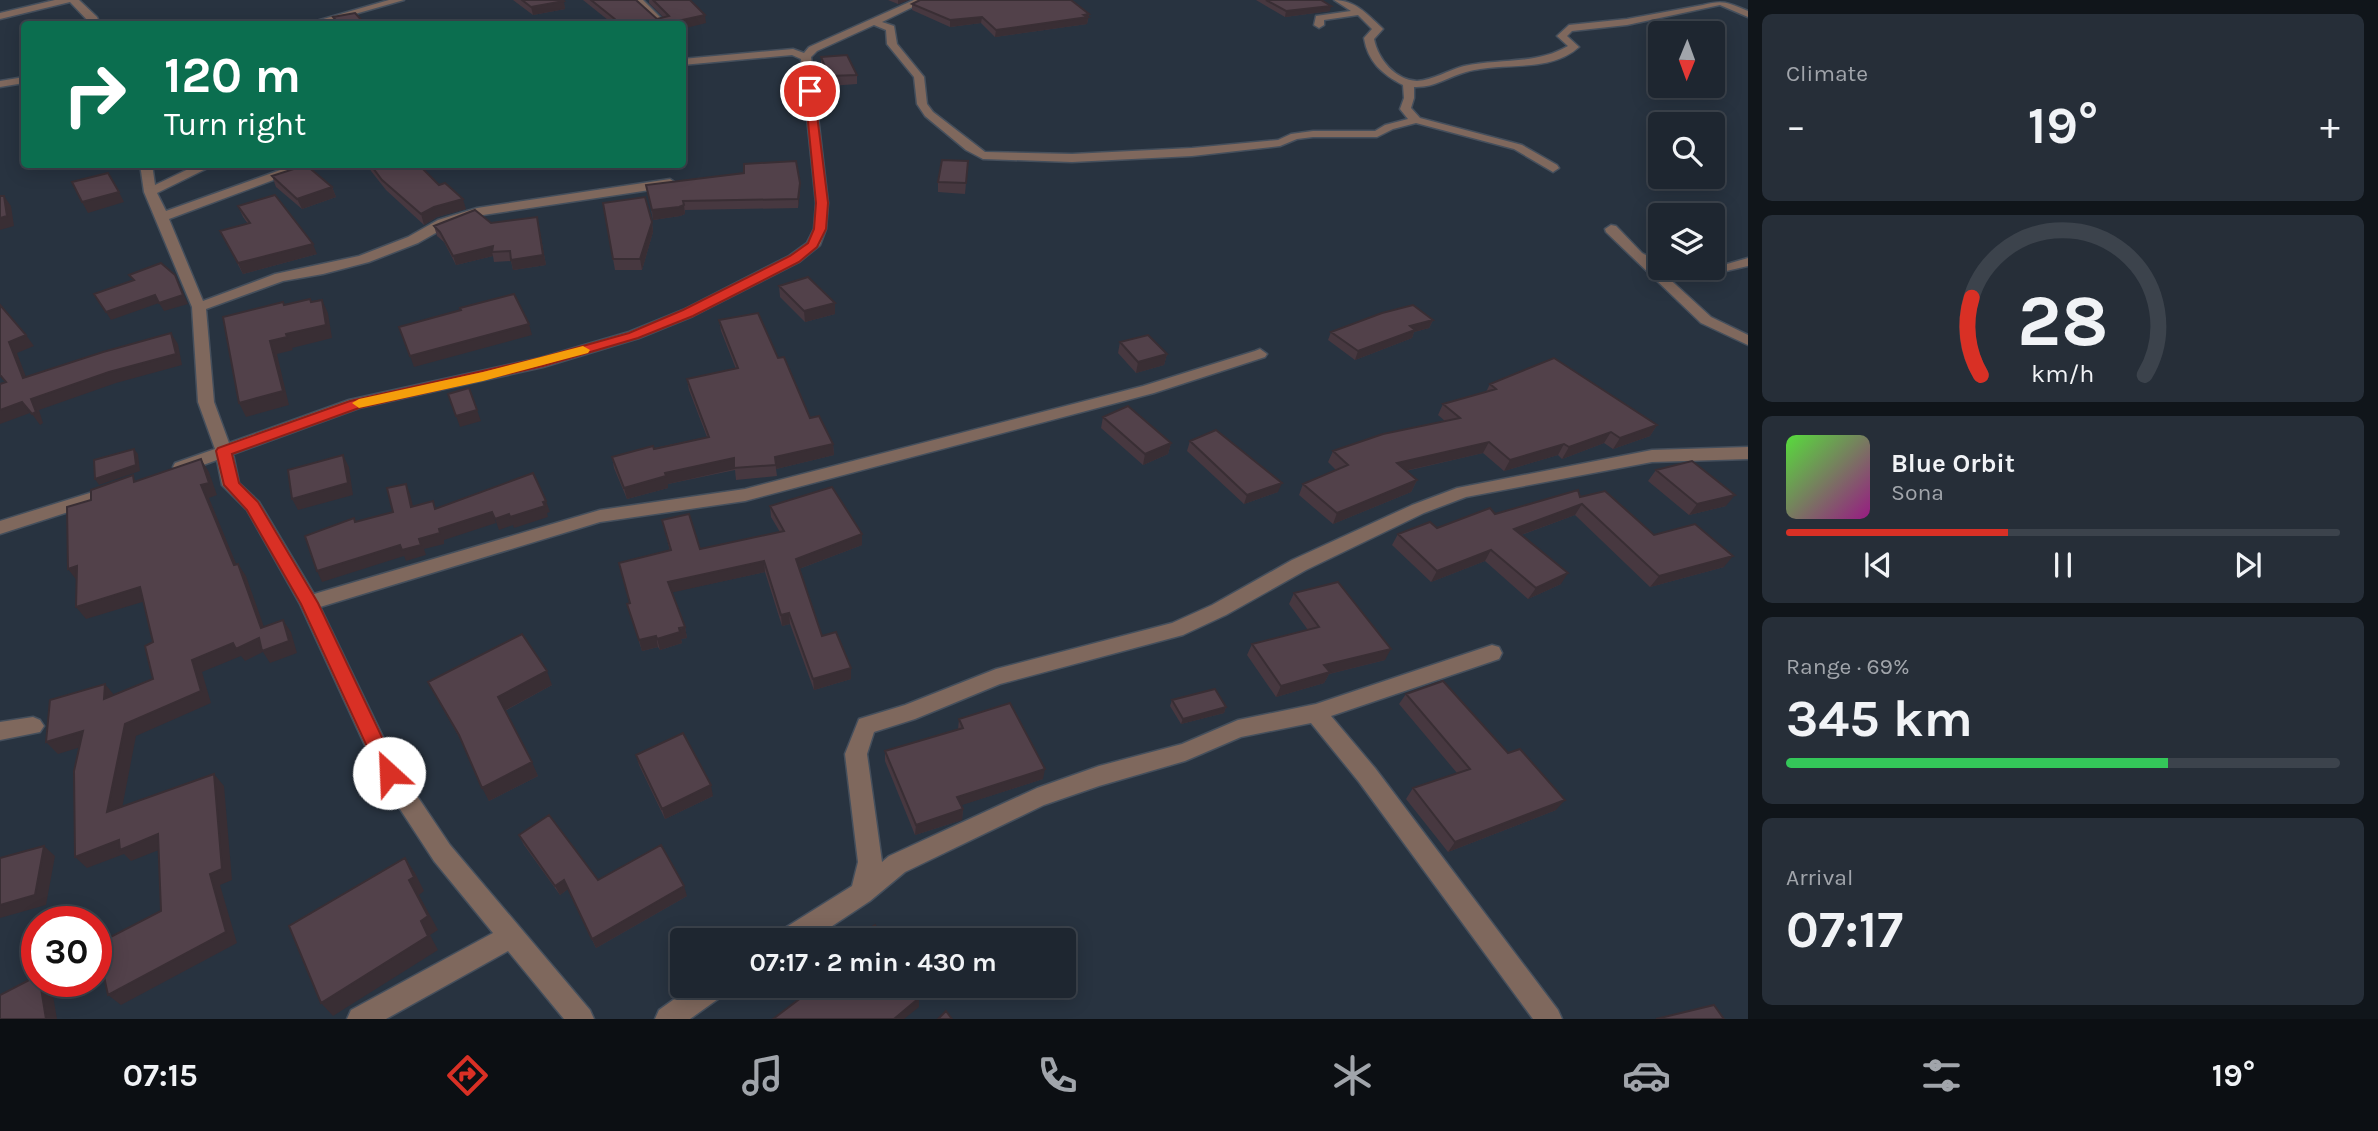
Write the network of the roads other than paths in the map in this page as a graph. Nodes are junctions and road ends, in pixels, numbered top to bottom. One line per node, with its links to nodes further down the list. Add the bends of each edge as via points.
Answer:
1 (67, 0): 10 (street)
2 (74, 0): 11 (street)
3 (399, 0): 12 (street)
4 (638, 0): 13 (street)
5 (922, 0): 14 (street)
6 (1339, 0): 8 (street)
7 (1718, 1): 9 (street); 20 (street, via 1705,8 1569,28 1562,36 1574,47 1562,56 1464,69 1424,86)
8 (1360, 12): 15 (street, via 1319,18); 20 (street, via 1378,29 1369,38 1371,52 1383,70)
9 (1748, 14)
10 (0, 16)
11 (94, 21)
12 (322, 21)
13 (660, 21)
14 (873, 22): 16 (street, via 813,49); 21 (street, via 891,27 892,44 919,77 922,104 929,114 983,155 1072,158 1192,152 1280,143 1313,134 1377,134)
15 (1319, 25)
16 (806, 57): 17 (street, via 793,52); 37 (street, via 822,203 813,245 794,259 634,335 531,365 355,404)
17 (686, 61)
18 (21, 80): 19 (street)
19 (0, 83)
20 (1408, 84): 21 (street, via 1405,109)
21 (1416, 120): 25 (street, via 1518,147)
22 (146, 168): 27 (street)
23 (201, 168): 27 (street)
24 (299, 168): 28 (street)
25 (1553, 168)
26 (685, 181): 34 (street, via 481,211 364,259 280,277)
27 (149, 192): 28 (street)
28 (162, 217): 34 (street)
29 (1611, 229): 30 (street)
30 (1637, 256): 31 (street); 35 (street, via 1706,320)
31 (1648, 260)
32 (1748, 262): 33 (street)
33 (1725, 267)
34 (199, 307): 37 (street, via 206,402)
35 (1748, 341)
36 (1260, 354): 42 (street, via 1148,390 782,486 600,516)
37 (223, 451): 39 (street); 42 (street, via 231,485 253,506)
38 (1748, 453): 47 (street, via 1652,456 1464,492 1299,565 1177,630 996,677 866,725 856,754 870,862)
39 (173, 470)
40 (122, 488): 41 (street)
41 (0, 528)
42 (309, 603): 49 (street, via 389,773 442,853)
43 (1492, 653): 44 (street)
44 (1316, 713): 47 (street, via 1238,729 1185,752 1037,798 897,864); 54 (street)
45 (33, 726): 46 (street)
46 (0, 731)
47 (862, 893): 48 (street)
48 (808, 928)
49 (511, 936): 51 (street); 52 (street)
50 (698, 998): 53 (street)
51 (360, 1019)
52 (580, 1019)
53 (668, 1019)
54 (1549, 1019)

